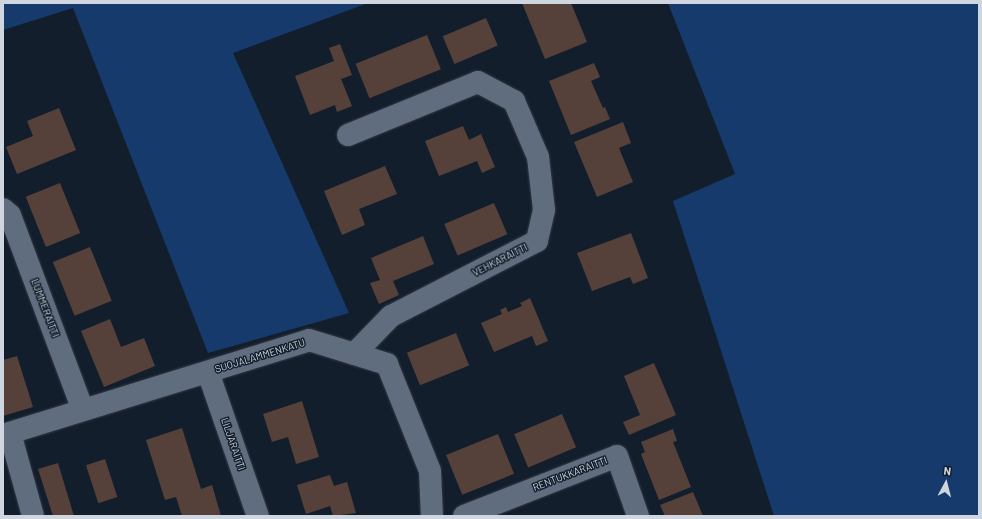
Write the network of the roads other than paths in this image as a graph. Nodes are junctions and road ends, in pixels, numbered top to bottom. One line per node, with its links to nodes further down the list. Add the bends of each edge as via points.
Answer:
1 (348, 134): 3 (street, VEHKARAITTI, via 478,82 514,101 538,157 544,210 537,241 391,316)
2 (3, 209): 5 (street, LUMMERAITTI, via 10,215)
3 (354, 354): 4 (street, SUOJALAMMENKATU, via 309,340); 9 (street, SUOJALAMMENKATU, via 387,364 430,471)
4 (208, 372): 5 (street, SUOJALAMMENKATU); 8 (street, LILJARAITTI)
5 (83, 410): 6 (street, SUOJALAMMENKATU)
6 (7, 434): 7 (street)
7 (33, 516)
8 (258, 516)
9 (432, 516)
10 (464, 516): 11 (street, RENTUKKARAITTI, via 617,456)
11 (638, 516)

